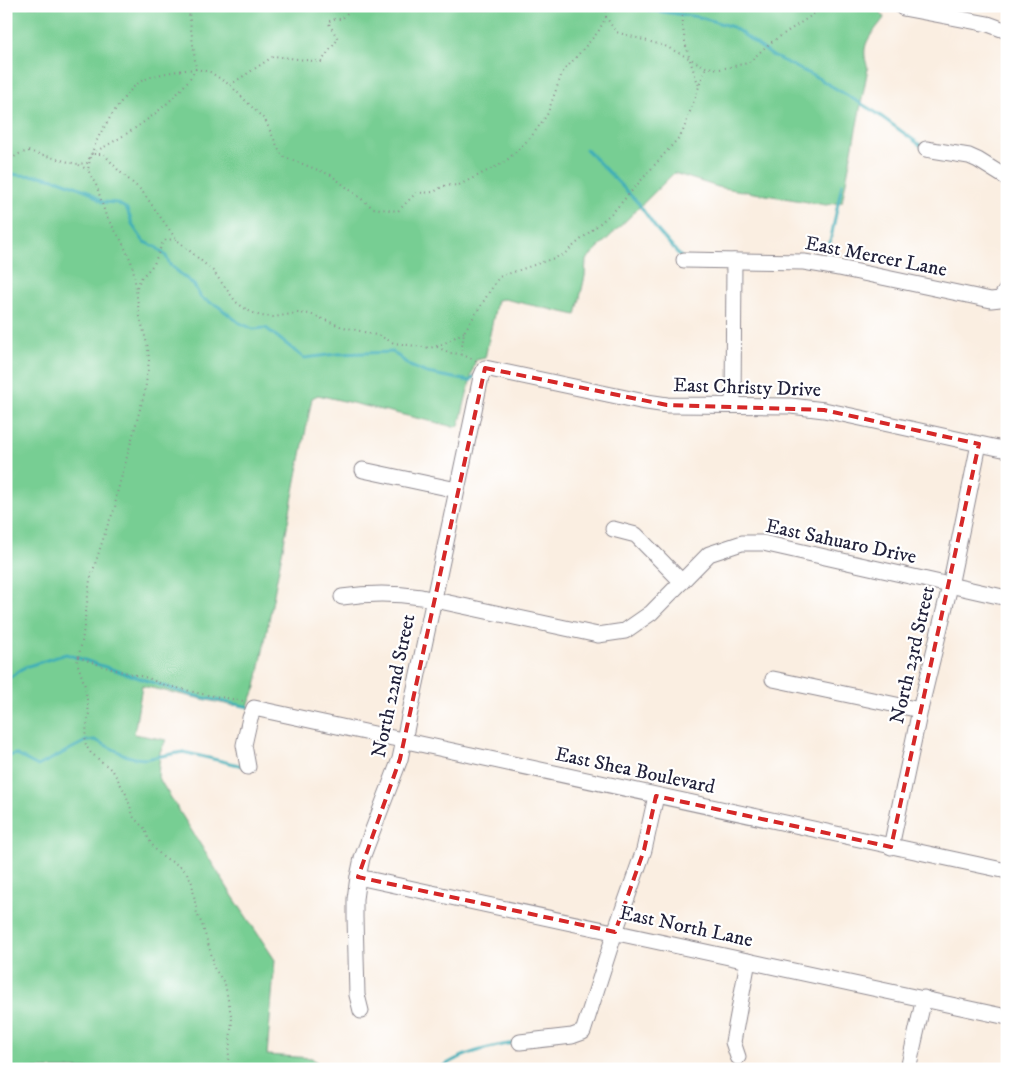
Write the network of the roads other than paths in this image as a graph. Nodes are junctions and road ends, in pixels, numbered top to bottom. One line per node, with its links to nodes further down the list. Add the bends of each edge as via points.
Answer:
1 (903, 8): 2 (street, via 988,24)
2 (1007, 31)
3 (926, 149): 4 (street, via 969,156)
4 (1007, 178)
5 (684, 260): 6 (street, East Mercer Lane)
6 (734, 261): 7 (street, East Mercer Lane, via 826,265 991,300); 9 (street)
7 (1004, 294)
8 (485, 368): 9 (street, East Christy Drive, via 640,401 667,405); 13 (street, North 22nd Street)
9 (733, 405): 10 (street, East Christy Drive, via 824,410)
10 (979, 444): 11 (street, East Christy Drive); 16 (street, North 23rd Street)
11 (1007, 450)
12 (363, 470): 13 (street)
13 (457, 490): 19 (street, North 22nd Street)
14 (613, 529): 15 (street, via 636,535)
15 (682, 582): 16 (street, East Sahuaro Drive, via 709,554 742,543 763,543); 19 (street, East Sahuaro Drive, via 651,613 625,631 598,635)
16 (950, 586): 18 (street, East Sahuaro Drive); 21 (street, North 23rd Street)
17 (342, 597): 19 (street, East Sahuaro Drive, via 398,593)
18 (1007, 598)
19 (433, 599): 22 (street, North 22nd Street)
20 (773, 679): 21 (street)
21 (920, 710): 25 (street, North 23rd Street)
22 (404, 741): 23 (street, East Shea Boulevard, via 253,711 244,745); 24 (street, East Shea Boulevard); 27 (street, North 22nd Street)
23 (248, 767)
24 (656, 796): 25 (street, East Shea Boulevard); 28 (street, via 644,850)
25 (891, 847): 26 (street, East Shea Boulevard)
26 (1007, 871)
27 (358, 877): 28 (street, East North Lane); 31 (street, North 22nd Street, via 355,917 357,995)
28 (615, 932): 29 (street, East North Lane); 33 (street, via 583,1032)
29 (748, 961): 30 (street, East North Lane); 34 (street, via 733,1042)
30 (924, 998): 32 (street, East North Lane); 35 (street)
31 (361, 1011)
32 (1007, 1016)
33 (520, 1042)
34 (738, 1057)
35 (908, 1069)

